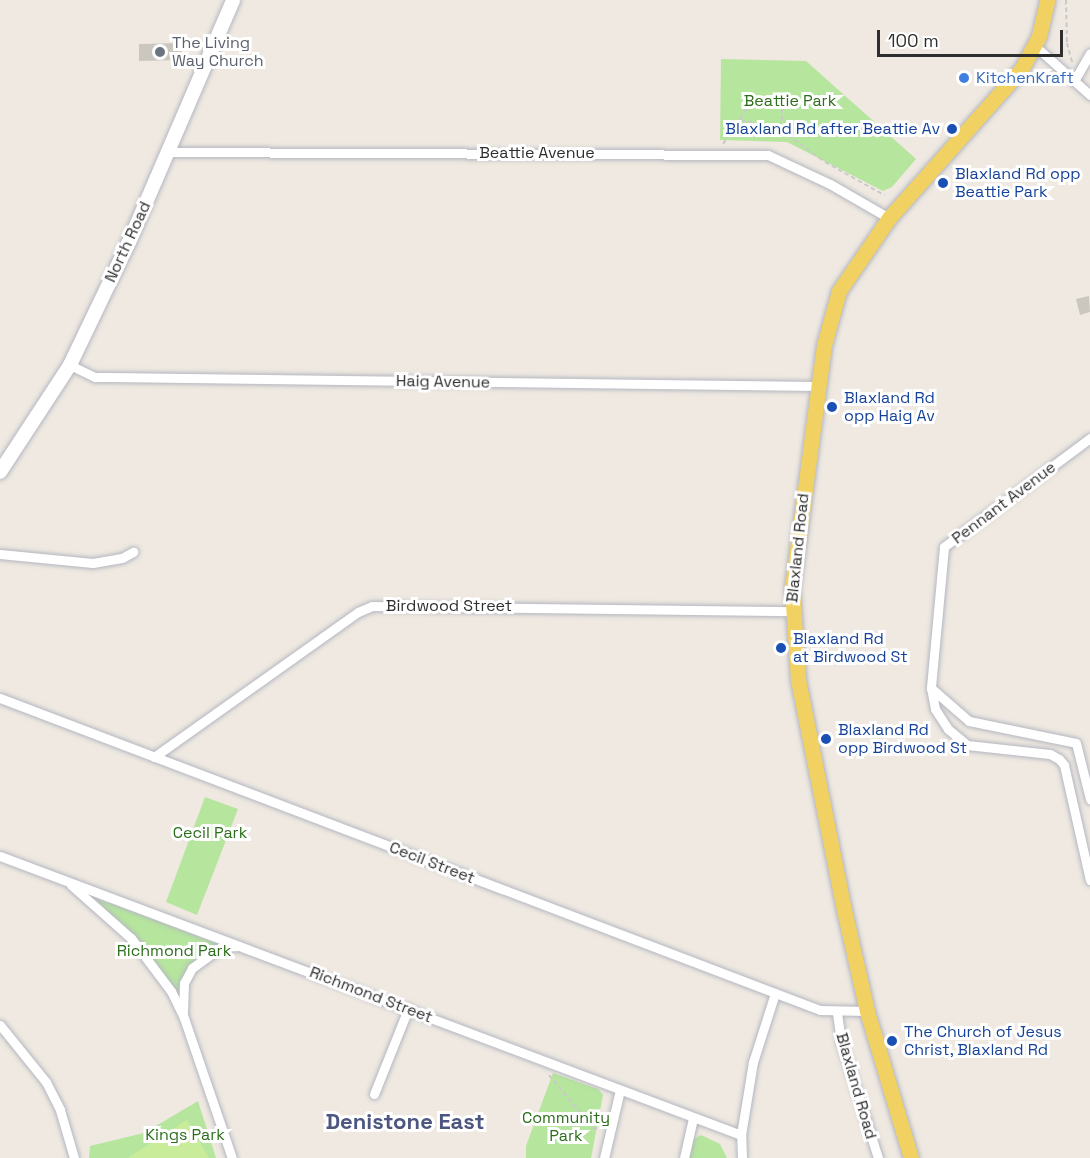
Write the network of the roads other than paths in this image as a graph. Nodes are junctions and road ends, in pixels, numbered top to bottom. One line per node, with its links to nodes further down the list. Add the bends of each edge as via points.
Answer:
1 (233, 0): 7 (street, North Road)
2 (1047, 0): 3 (main road, Blaxland Road)
3 (1035, 46): 5 (street); 8 (main road, Blaxland Road, via 1016,76)
4 (1090, 53): 5 (street)
5 (1070, 78): 6 (street)
6 (1090, 95)
7 (169, 152): 8 (street, Beattie Avenue, via 768,155); 9 (street, North Road)
8 (889, 218): 10 (main road, Blaxland Road, via 839,291 828,326)
9 (70, 365): 10 (street, Haig Avenue, via 94,376 109,377); 12 (street, North Road)
10 (818, 386): 15 (main road, Blaxland Road)
11 (1090, 438): 16 (street, Pennant Avenue, via 944,547)
12 (0, 472)
13 (133, 552): 14 (street, via 93,563)
14 (0, 554)
15 (791, 611): 18 (street, Birdwood Street, via 372,606 358,612); 26 (main road, Blaxland Road, via 798,679)
16 (931, 688): 19 (street, via 969,721 1076,743); 22 (street, Pennant Avenue, via 935,709 948,729 967,745 1050,754 1064,765)
17 (0, 698): 18 (street, Cecil Street)
18 (154, 757): 24 (street, Cecil Street)
19 (1090, 799)
20 (0, 856): 21 (street, Richmond Street)
21 (65, 880): 23 (street, Richmond Street); 28 (street, via 131,938 154,966)
22 (1090, 880)
23 (242, 946): 25 (street, Richmond Street); 28 (street, via 221,947 192,968 184,983)
24 (775, 993): 27 (street, Cecil Street); 33 (street, via 753,1062)
25 (408, 1009): 30 (street, Richmond Street); 31 (street)
26 (867, 1011): 27 (street, Cecil Street); 40 (main road, Blaxland Road)
27 (837, 1013): 39 (street, Blaxland Road, via 841,1042)
28 (184, 1017): 35 (street)
29 (0, 1025): 34 (street, via 46,1082 60,1110)
30 (620, 1090): 32 (street, Richmond Street); 36 (street)
31 (374, 1094)
32 (693, 1118): 33 (street, Richmond Street); 37 (street)
33 (741, 1135): 38 (street)
34 (74, 1158)
35 (232, 1158)
36 (604, 1158)
37 (684, 1158)
38 (742, 1158)
39 (878, 1158)
40 (911, 1158)

